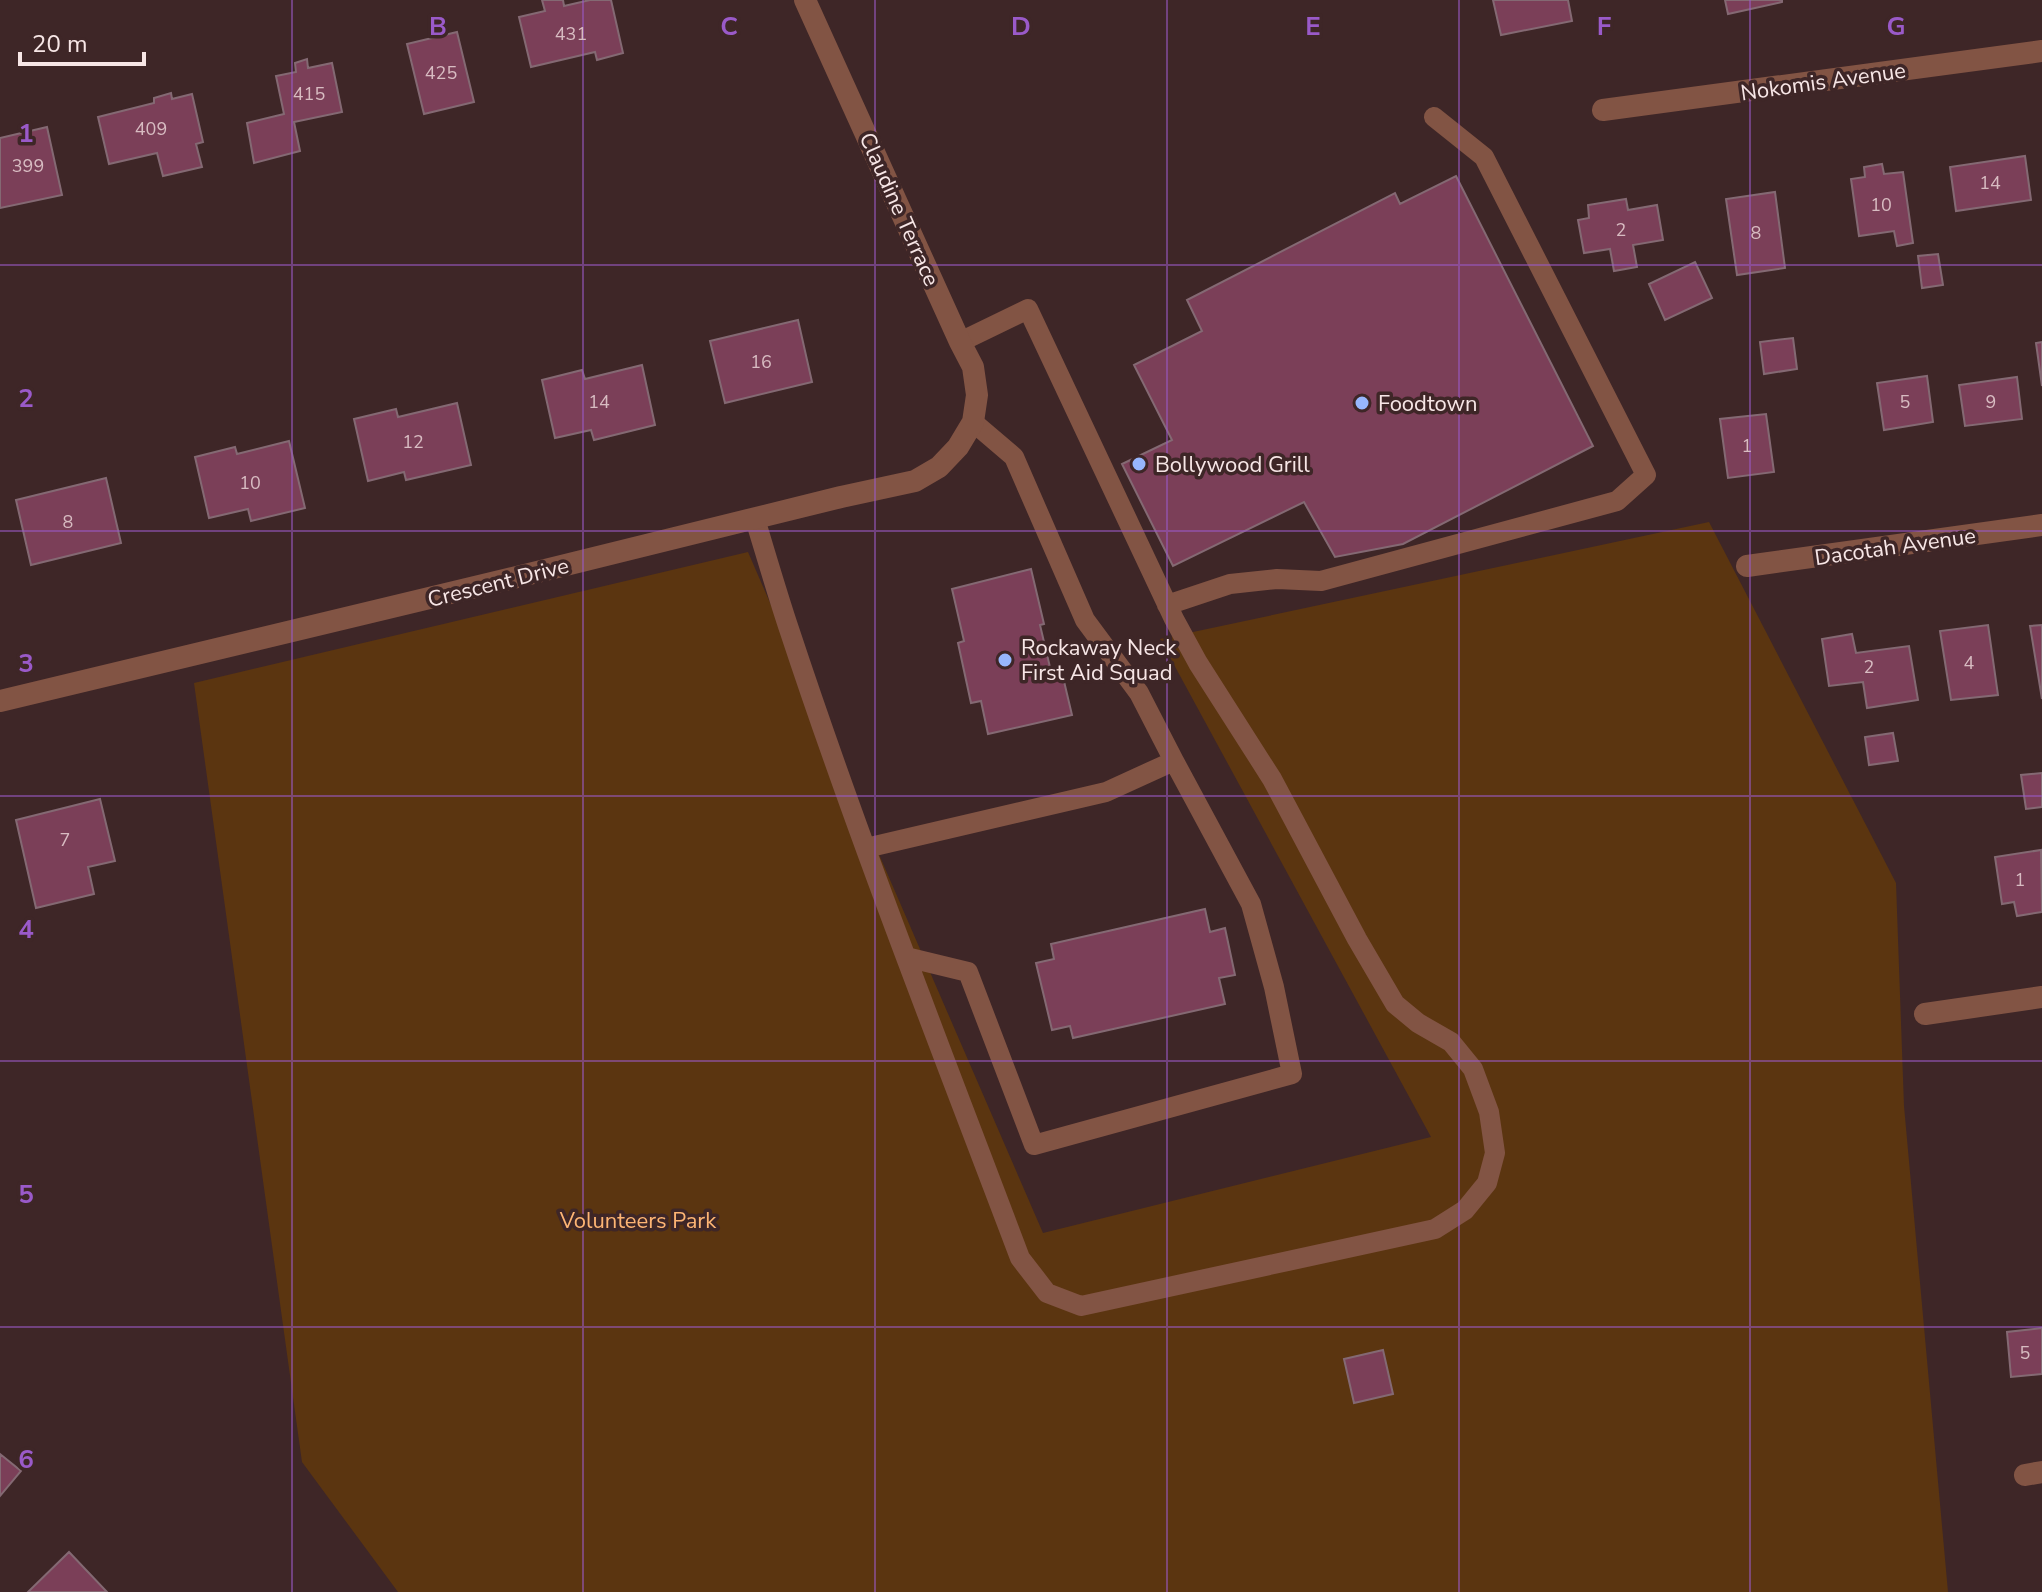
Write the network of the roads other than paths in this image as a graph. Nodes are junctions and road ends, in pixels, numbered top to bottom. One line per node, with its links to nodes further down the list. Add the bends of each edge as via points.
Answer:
1 (805, 0): 5 (street, Claudine Terrace)
2 (2042, 51): 3 (street, Nokomis Avenue)
3 (1603, 110)
4 (1434, 117): 10 (lane, via 1484,157 1646,475 1617,501 1321,581 1230,584)
5 (960, 342): 6 (street, Claudine Terrace, via 973,367); 10 (lane, via 1028,309)
6 (973, 422): 7 (street, Crescent Drive, via 939,467 915,481); 12 (lane, via 1014,457 1085,620 1139,693)
7 (755, 519): 11 (street, Crescent Drive); 13 (lane)
8 (2042, 525): 9 (street, Dacotah Avenue)
9 (1747, 566)
10 (1167, 605): 14 (lane, via 1272,779 1395,1004 1451,1042 1473,1069 1489,1112 1495,1153 1487,1183 1465,1210 1435,1229 1081,1306 1047,1293 1020,1258)
11 (0, 701)
12 (1174, 761): 13 (lane, via 1106,792); 14 (lane, via 1251,904 1292,1074 1034,1145 968,972)
13 (866, 848): 14 (lane)
14 (906, 957)
15 (2042, 997): 16 (street)
16 (1925, 1014)

